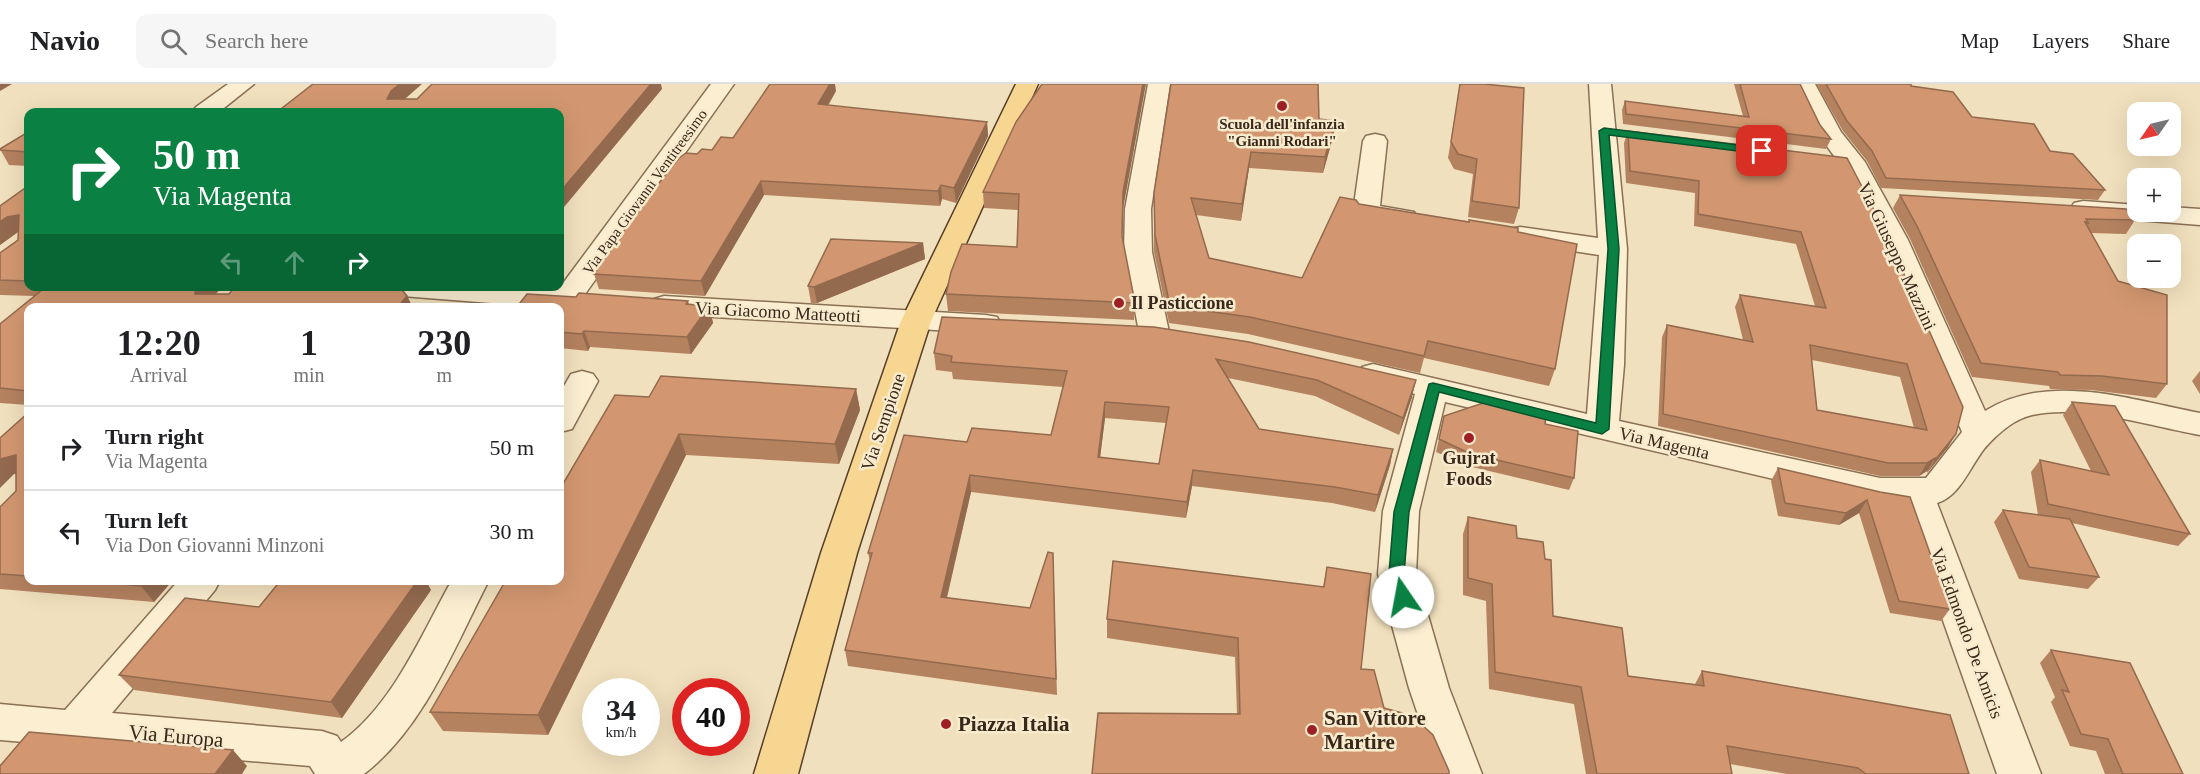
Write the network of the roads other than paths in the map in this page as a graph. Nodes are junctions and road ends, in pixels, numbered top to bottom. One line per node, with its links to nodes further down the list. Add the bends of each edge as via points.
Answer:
1 (243, 84): 7 (street)
2 (723, 84): 18 (street, Via Papa Giovanni Ventitreesimo)
3 (1027, 84): 21 (main road, Via Sempione)
4 (1159, 84): 24 (street, via 1138,209 1138,252)
5 (1600, 84): 15 (street, via 1616,133)
6 (1804, 84): 10 (street, Via Giuseppe Mazzini, via 1830,134)
7 (210, 108)
8 (1374, 141): 13 (street, via 1366,212)
9 (1816, 158): 10 (street)
10 (1852, 162): 32 (street, Via Giuseppe Mazzini, via 1884,197 1894,240)
11 (2059, 208): 12 (street)
12 (2200, 216)
13 (1425, 221)
14 (1495, 231): 15 (street)
15 (1613, 249): 31 (street)
16 (409, 291): 17 (street)
17 (444, 300): 18 (street)
18 (566, 300): 19 (street)
19 (602, 302)
20 (638, 304): 21 (street, Via Giacomo Matteotti)
21 (916, 321): 22 (street); 39 (main road, Via Sempione, via 839,553)
22 (1015, 325)
23 (1124, 330): 24 (street)
24 (1154, 332): 25 (street)
25 (1185, 336)
26 (1341, 366): 28 (street, Via Magenta)
27 (582, 381): 29 (street)
28 (1433, 387): 31 (street, Via Magenta); 40 (street, via 1401,512 1396,574 1429,688)
29 (564, 414)
30 (2200, 424): 32 (street, Via Magenta, via 2050,401 2011,410)
31 (1602, 429): 33 (street, Via Magenta, via 1881,491)
32 (1979, 434): 33 (street, Via Magenta, via 1950,477 1935,491)
33 (1915, 491): 41 (street, Via Edmondo De Amicis)
34 (198, 585): 37 (street)
35 (468, 585): 38 (street, via 400,710 363,750)
36 (0, 722): 37 (street, Via Europa)
37 (75, 728): 38 (street, Via Europa, via 322,749)
38 (326, 768)
39 (776, 774)
40 (1460, 774)
41 (2019, 774)

